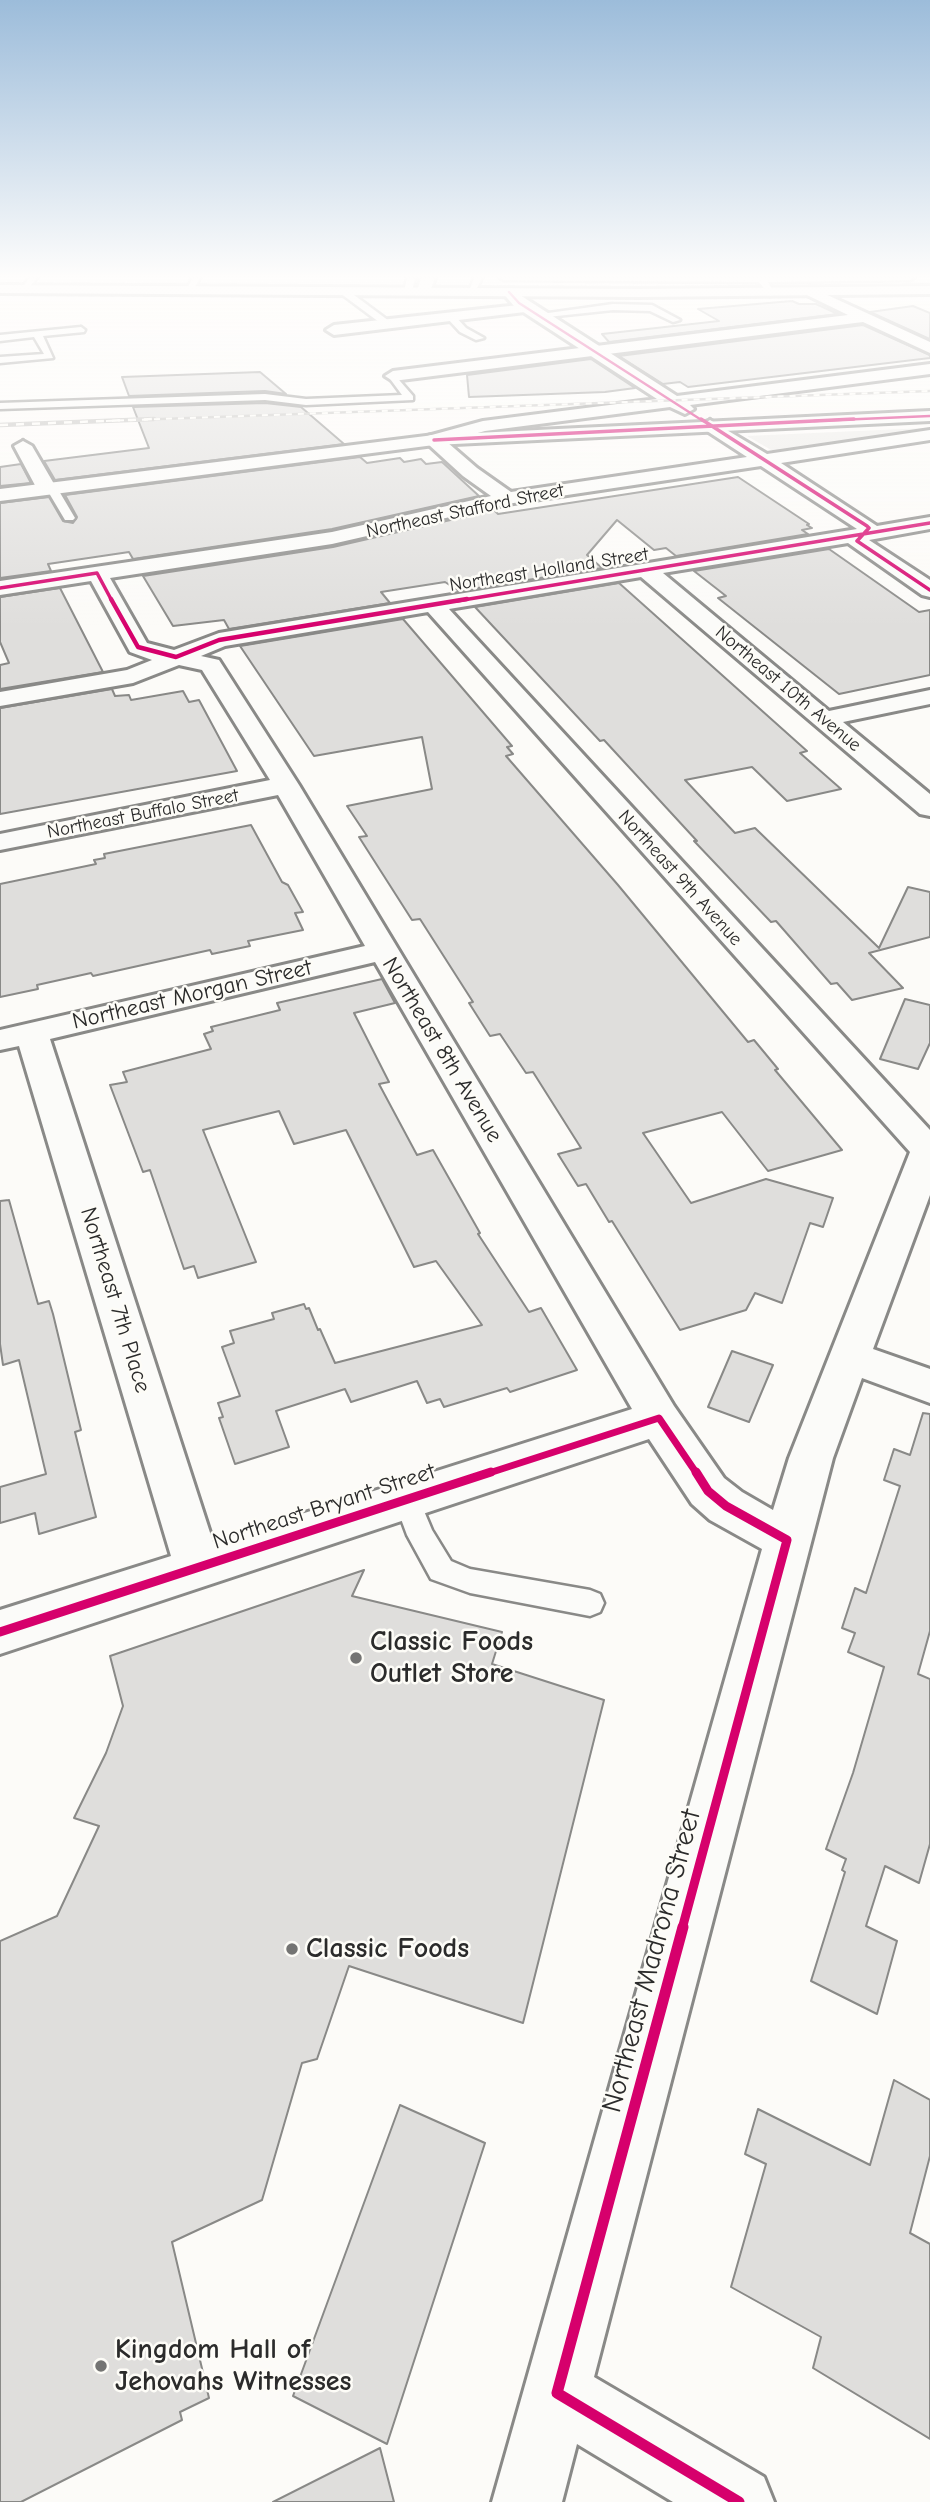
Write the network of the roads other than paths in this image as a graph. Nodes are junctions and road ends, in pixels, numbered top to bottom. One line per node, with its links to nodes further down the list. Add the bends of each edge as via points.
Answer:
1 (407, 395): 5 (lane, via 409,398 306,402 265,397)
2 (665, 395): 4 (street)
3 (739, 395): 4 (street)
4 (678, 403): 7 (street); 9 (street, via 483,426)
5 (0, 406)
6 (930, 416): 7 (street)
7 (710, 425): 9 (street); 11 (street)
8 (930, 435): 11 (street, Northeast Stafford Street)
9 (434, 440): 12 (street); 14 (street)
10 (23, 446): 12 (street)
11 (764, 459): 14 (street, Northeast Stafford Street); 17 (street, via 867,526)
12 (50, 488): 13 (street); 15 (lane)
13 (0, 495)
14 (507, 498): 19 (street, Northeast Stafford Street, via 359,533)
15 (69, 518)
16 (930, 523): 17 (street, Northeast Holland Street)
17 (862, 535): 18 (street, Northeast Holland Street); 21 (street, via 857,541)
18 (647, 571): 22 (street, Northeast Holland Street); 26 (street, Northeast 10th Avenue)
19 (97, 573): 20 (street, Northeast Stafford Street); 23 (street, Northeast 8th Avenue, via 138,647)
20 (0, 588)
21 (930, 590)
22 (433, 605): 23 (street, Northeast Holland Street, via 219,640); 32 (street, Northeast 9th Avenue)
23 (176, 657): 25 (street, Northeast Holland Street, via 133,676); 27 (street, Northeast 8th Avenue, via 211,665)
24 (930, 697): 26 (street)
25 (0, 699)
26 (824, 719): 28 (street, Northeast 10th Avenue)
27 (286, 785): 29 (street, Northeast Buffalo Street); 30 (street, Northeast 8th Avenue)
28 (930, 808)
29 (0, 842)
30 (384, 951): 31 (street, Northeast Morgan Street); 35 (street, Northeast 8th Avenue)
31 (16, 1036): 38 (street, Northeast 7th Place)
32 (929, 1148): 33 (street, Northeast Madrona Street)
33 (850, 1357): 34 (street); 37 (street, Northeast Madrona Street, via 811,1458)
34 (930, 1386)
35 (659, 1418): 36 (street, Northeast Bryant Street); 37 (street, Northeast 8th Avenue, via 708,1491)
36 (407, 1500): 38 (street, Northeast Bryant Street); 39 (lane, via 441,1570 470,1581)
37 (787, 1540): 41 (street, Northeast Madrona Street)
38 (198, 1568): 40 (street, Northeast Bryant Street)
39 (590, 1603)
40 (0, 1632)
41 (556, 2393): 42 (street, Northeast Madrona Street); 43 (street)
42 (527, 2502)
43 (739, 2502)

